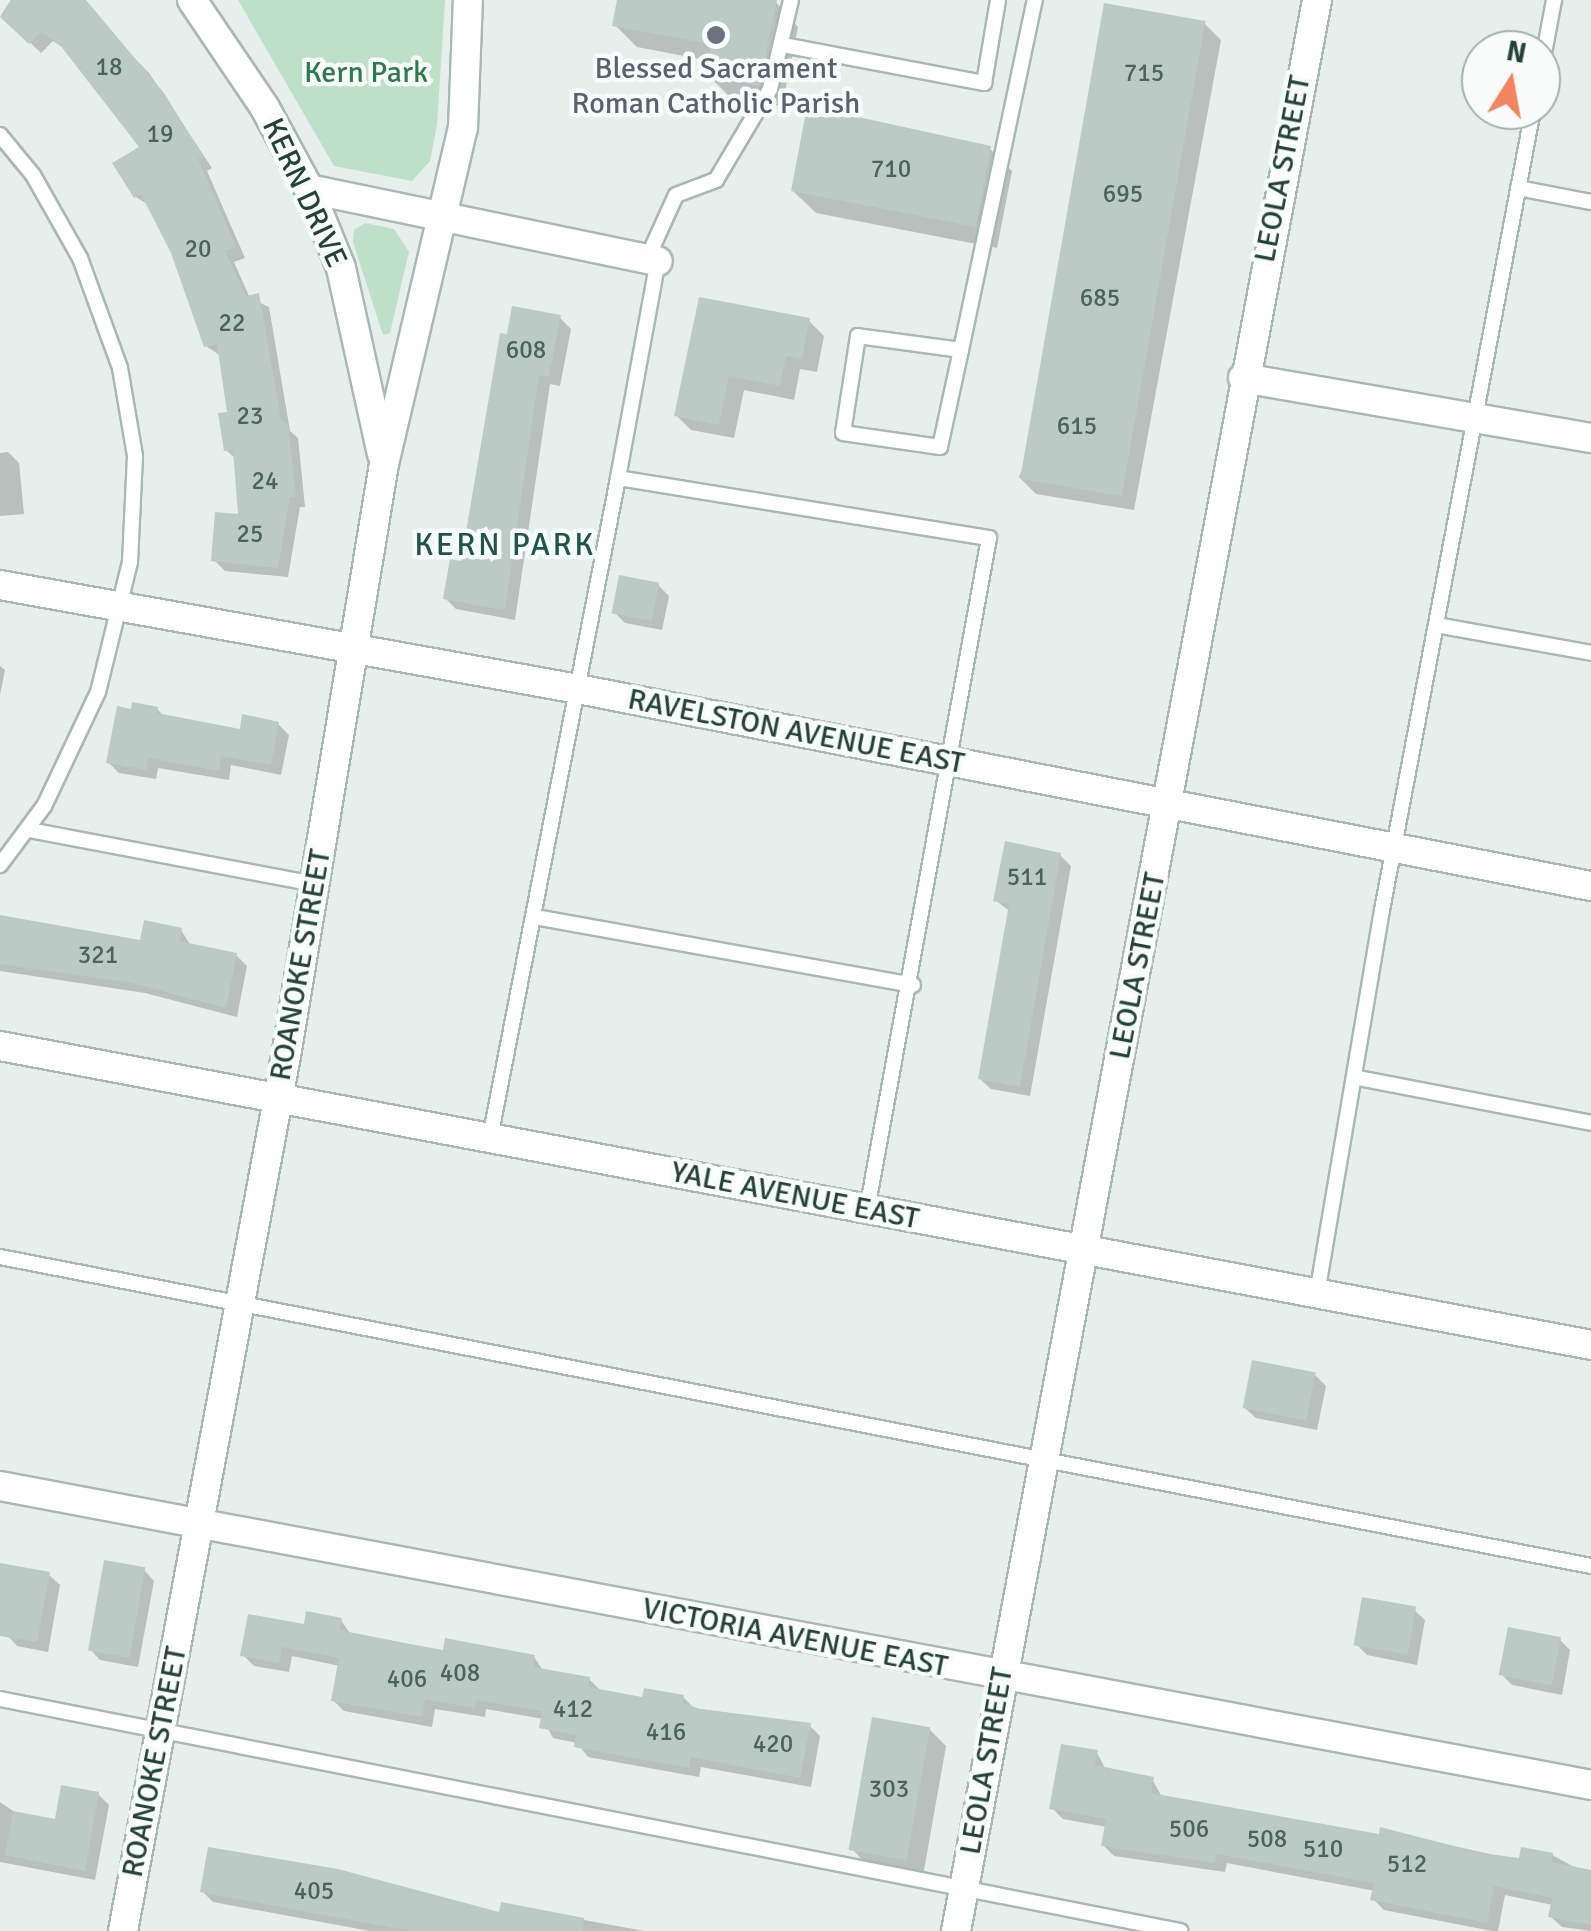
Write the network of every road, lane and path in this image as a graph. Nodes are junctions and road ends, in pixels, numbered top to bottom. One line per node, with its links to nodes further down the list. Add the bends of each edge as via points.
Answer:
1 (192, 0): 12 (street, KERN DRIVE)
2 (468, 0): 15 (street, ROANOKE STREET, via 463,128)
3 (791, 0): 9 (lane)
4 (998, 0): 9 (lane, via 984,83)
5 (1035, 0): 17 (lane)
6 (1317, 0): 18 (street, LEOLA STREET)
7 (1554, 0): 8 (lane)
8 (1548, 30)
9 (783, 45): 16 (lane, via 770,89 716,180 676,195)
10 (1529, 130): 13 (lane)
11 (0, 135): 24 (lane, via 33,176 80,258 120,368 135,456 132,540)
12 (309, 188): 15 (street); 21 (street, KERN DRIVE, via 341,268)
13 (1518, 188): 14 (lane); 19 (lane)
14 (1591, 202)
15 (444, 220): 16 (street); 21 (street, ROANOKE STREET)
16 (653, 260): 22 (lane)
17 (961, 350): 17 (lane, via 940,447 844,433 858,336)
18 (1242, 378): 19 (street); 30 (street, LEOLA STREET)
19 (1475, 419): 20 (street); 25 (lane)
20 (1591, 438)
21 (384, 464): 26 (street, ROANOKE STREET)
22 (618, 478): 28 (lane); 29 (lane, via 989,538)
23 (0, 585): 24 (street, RAVELSTON AVENUE EAST)
24 (118, 608): 26 (street, RAVELSTON AVENUE EAST); 31 (lane, via 98,692)
25 (1436, 625): 27 (lane); 32 (lane)
26 (355, 650): 28 (street, RAVELSTON AVENUE EAST); 34 (street, ROANOKE STREET)
27 (1591, 653)
28 (578, 689): 29 (street, RAVELSTON AVENUE EAST); 36 (lane)
29 (950, 762): 30 (street, RAVELSTON AVENUE EAST); 37 (lane)
30 (1168, 805): 32 (street, RAVELSTON AVENUE EAST); 44 (street, LEOLA STREET)
31 (29, 830): 33 (lane); 34 (lane)
32 (1394, 850): 35 (street, RAVELSTON AVENUE EAST); 39 (lane)
33 (0, 865)
34 (315, 884): 40 (street, ROANOKE STREET)
35 (1591, 886)
36 (535, 917): 37 (lane); 42 (lane)
37 (912, 985): 43 (lane)
38 (0, 1046): 40 (street, YALE AVENUE EAST)
39 (1358, 1078): 41 (lane); 46 (lane)
40 (278, 1100): 42 (street, YALE AVENUE EAST); 47 (street, ROANOKE STREET)
41 (1591, 1123)
42 (490, 1138): 43 (street, YALE AVENUE EAST)
43 (867, 1210): 44 (street, YALE AVENUE EAST)
44 (1083, 1250): 46 (street, YALE AVENUE EAST); 49 (street, LEOLA STREET)
45 (0, 1257): 47 (lane)
46 (1317, 1294): 48 (street, YALE AVENUE EAST)
47 (240, 1302): 49 (lane); 51 (street, ROANOKE STREET)
48 (1591, 1345)
49 (1041, 1463): 52 (lane); 53 (street, LEOLA STREET)
50 (0, 1486): 51 (street, VICTORIA AVENUE EAST)
51 (202, 1525): 53 (street, VICTORIA AVENUE EAST); 55 (street, ROANOKE STREET)
52 (1591, 1566)
53 (1002, 1678): 56 (street, VICTORIA AVENUE EAST); 57 (street, LEOLA STREET)
54 (0, 1700): 55 (lane)
55 (160, 1729): 57 (lane); 58 (street, ROANOKE STREET)
56 (1591, 1786)
57 (963, 1892): 59 (street, LEOLA STREET); 60 (lane)
58 (124, 1931)
59 (956, 1931)
60 (1180, 1931)

